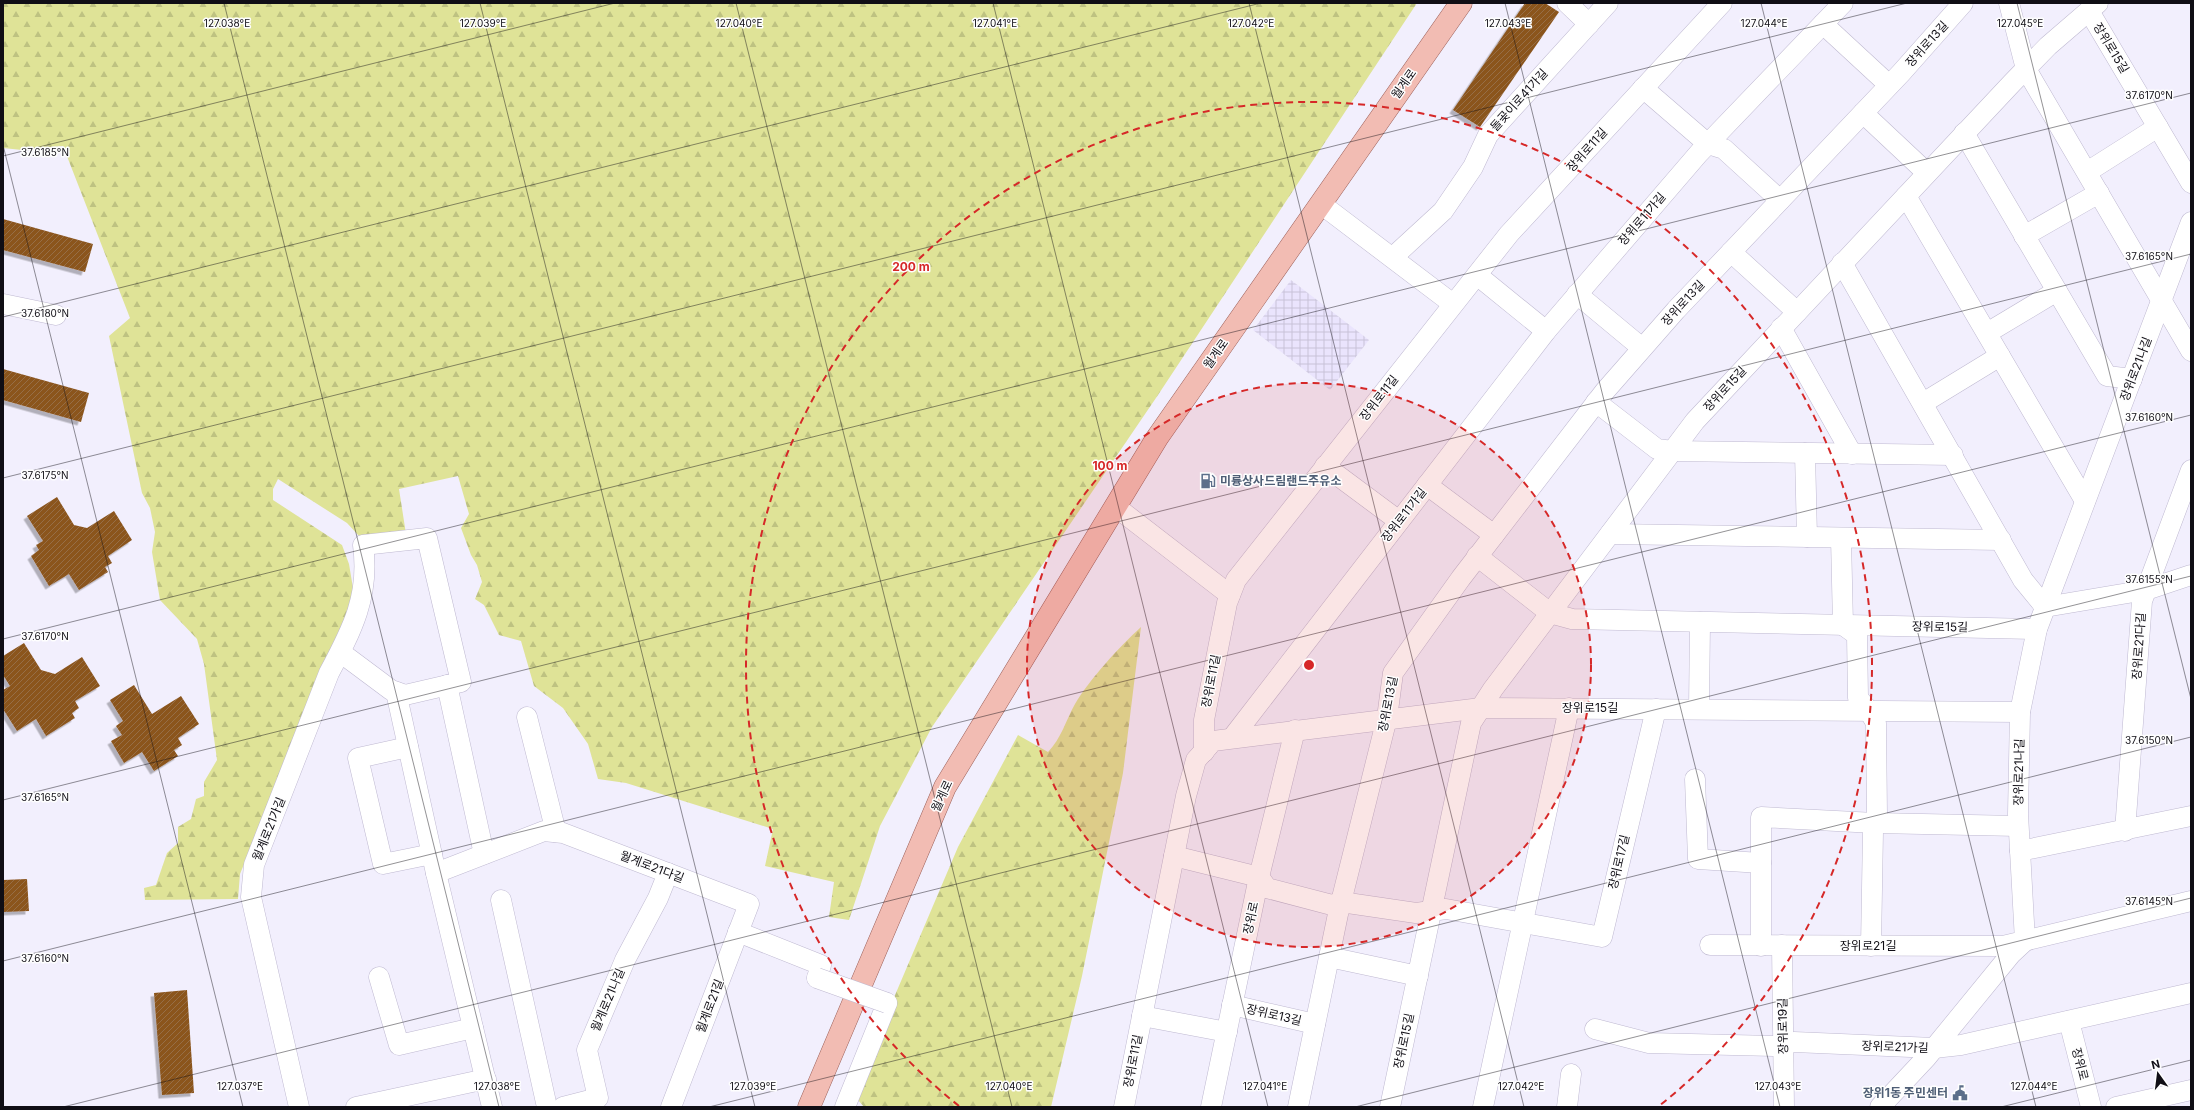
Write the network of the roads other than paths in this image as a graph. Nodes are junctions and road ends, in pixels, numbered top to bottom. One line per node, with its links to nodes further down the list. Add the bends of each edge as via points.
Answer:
1 (1461, 3): 24 (main road, 월계로)
2 (1567, 3): 9 (street)
3 (1608, 3): 9 (street, 돌곶이로41가길)
4 (1722, 3): 13 (street, 장위로11길)
5 (1842, 3): 10 (street, 장위로11가길)
6 (1963, 3): 12 (street, 장위로13길)
7 (2009, 3): 11 (street)
8 (2094, 7): 11 (street, 장위로15길, via 2048,46); 15 (street, 장위로15길)
9 (1589, 24): 28 (street, 돌곶이로41가길, via 1488,134 1473,167 1443,211)
10 (1823, 24): 12 (street); 17 (street, 장위로11가길)
11 (2026, 69): 16 (street, 장위로15길); 18 (street)
12 (1889, 85): 14 (street, 장위로13길)
13 (1643, 88): 17 (street); 30 (street, 장위로11길, via 1509,234)
14 (1863, 113): 19 (street); 23 (street, 장위로13길)
15 (2158, 127): 18 (street); 20 (street, 장위로15길)
16 (1964, 133): 19 (street, 장위로15길); 26 (street)
17 (1708, 144): 23 (street, via 1724,149); 32 (street, 장위로11가길)
18 (2087, 172): 21 (street)
19 (1927, 173): 22 (street, 장위로15길)
20 (2191, 183)
21 (2100, 193): 26 (street); 33 (street)
22 (1906, 196): 29 (street, 장위로15길); 40 (street)
23 (1780, 200): 27 (street, 장위로13길)
24 (1321, 204): 28 (street); 55 (main road, 월계로, via 1157,438)
25 (2191, 222): 33 (street, 장위로21나길)
26 (2024, 236): 31 (street)
27 (1731, 252): 36 (street); 41 (street, 장위로13길)
28 (1393, 257): 35 (street)
29 (1842, 263): 36 (street, 장위로15길); 46 (street)
30 (1477, 274): 35 (street, 장위로11길); 39 (street)
31 (2057, 290): 40 (street); 44 (street, via 2107,376)
32 (1577, 294): 39 (street, 장위로11가길); 41 (street)
33 (2162, 300): 42 (street); 44 (street, 장위로21나길)
34 (3, 304): 37 (street)
35 (1453, 304): 51 (street, 장위로11길)
36 (1796, 312): 38 (street, 장위로15길)
37 (56, 315)
38 (1781, 328): 47 (street, 장위로15길, via 1695,421); 49 (street)
39 (1546, 331): 53 (street, 장위로11가길)
40 (1986, 333): 43 (street)
41 (1642, 348): 45 (street, 장위로13길)
42 (2191, 351)
43 (2000, 356): 46 (street); 54 (street)
44 (2132, 380): 54 (street, 장위로21나길)
45 (1596, 402): 47 (street, via 1656,449); 58 (street, 장위로13길)
46 (1923, 403): 50 (street)
47 (1672, 451): 48 (street); 57 (street, 장위로15길)
48 (1805, 453): 49 (street); 59 (street)
49 (1852, 454): 50 (street)
50 (1953, 455): 61 (street)
51 (1325, 466): 56 (street); 65 (street, 장위로11길, via 1236,580)
52 (2191, 470): 64 (street, 장위로21다길)
53 (1427, 485): 56 (street, 장위로11가길); 58 (street)
54 (2085, 501): 66 (street, 장위로21나길)
55 (1116, 507): 65 (street); 133 (main road, 월계로, via 945,787)
56 (1399, 521): 83 (street, 장위로11가길)
57 (1610, 534): 59 (street); 67 (street, 장위로15길)
58 (1494, 535): 62 (street, 장위로13길)
59 (1807, 537): 60 (street)
60 (1841, 538): 61 (street); 69 (street)
61 (2001, 540): 66 (street, via 2024,580)
62 (1477, 556): 67 (street, 장위로15길); 81 (street, 장위로13길, via 1393,673)
63 (2191, 575): 64 (street)
64 (2146, 590): 66 (street); 90 (street, 장위로21다길, via 2142,601)
65 (1230, 595): 85 (street, 장위로11길, via 1204,720)
66 (2045, 607): 70 (street, 장위로21나길)
67 (1550, 613): 68 (street, 장위로15길, via 1572,619); 74 (street, 장위로15길)
68 (1700, 622): 69 (street, 장위로15길); 77 (street)
69 (1843, 625): 70 (street, 장위로15길); 78 (street, via 1857,635 1858,698)
70 (2037, 629): 79 (street, 장위로21나길)
71 (340, 652): 72 (street, 월계로21가길, via 350,635 364,589 364,545 427,538 461,682); 73 (street); 127 (street, 월계로21가길, via 329,673 253,873 251,897)
72 (447, 685): 73 (street, 월계로21가길, via 405,695); 93 (street)
73 (396, 692): 84 (street)
74 (1481, 708): 75 (street, 장위로15길); 81 (street, 장위로11길); 103 (street, 장위로15길, via 1471,723)
75 (1569, 708): 76 (street, 장위로15길); 104 (street)
76 (1656, 708): 77 (street, 장위로15길); 104 (street, 장위로17길, via 1602,938)
77 (1699, 709): 78 (street, 장위로15길)
78 (1869, 711): 79 (street, 장위로15길); 88 (street, via 1876,723)
79 (2020, 712): 89 (street, 장위로21나길)
80 (527, 717): 91 (street)
81 (1387, 718): 82 (street, 장위로11길); 101 (street, 장위로13길)
82 (1295, 730): 83 (street, 장위로11길); 98 (street, 장위로)
83 (1232, 738): 85 (street, 장위로11길, via 1213,741)
84 (408, 747): 95 (street); 95 (street, via 358,758 383,864)
85 (1204, 752): 94 (street, 장위로11길, via 1196,760)
86 (1695, 779): 96 (street, via 1698,859)
87 (2191, 816): 90 (street)
88 (1875, 823): 89 (street); 96 (street, via 1762,817); 110 (street)
89 (2018, 826): 92 (street, 장위로21나길)
90 (2125, 831): 92 (street)
91 (556, 832): 93 (street, 월계로21다길, via 544,830); 97 (street, 월계로21다길)
92 (2020, 851): 106 (street, 장위로21나길)
93 (484, 854): 95 (street, 월계로21다길)
94 (1174, 856): 98 (street); 116 (street, 장위로11길)
95 (434, 863): 119 (street)
96 (1761, 863): 108 (street)
97 (668, 873): 102 (street, 월계로21다길); 131 (street, 월계로21나길, via 658,898 625,960 587,1050 598,1098)
98 (1259, 877): 101 (street, via 1267,888 1332,905); 115 (street, 장위로)
99 (501, 900): 130 (street)
100 (2191, 901): 106 (street, 장위로21길)
101 (1341, 902): 103 (street, via 1416,913); 111 (street, 장위로13길)
102 (749, 904): 105 (street, 월계로21길)
103 (1432, 910): 104 (street, via 1446,909); 112 (street, 장위로15길)
104 (1522, 923): 139 (street)
105 (738, 932): 132 (street, 월계로21길); 134 (street, bridge, via 821,965 816,978 887,1003)
106 (2025, 941): 110 (street, 장위로21길, via 2003,946); 123 (street, 장위로21길, via 2011,954)
107 (1710, 945): 108 (street, 장위로21길)
108 (1760, 946): 109 (street, 장위로21길)
109 (1782, 946): 110 (street, 장위로21길); 122 (street, 장위로19길)
110 (1872, 946)
111 (1329, 957): 112 (street); 118 (street, 장위로13길)
112 (1418, 976): 138 (street, 장위로15길)
113 (379, 977): 119 (street, via 399,1045)
114 (2191, 993): 117 (street, 장위로21가길)
115 (1232, 1005): 118 (street, 장위로13길); 121 (street, 장위로)
116 (1142, 1016): 121 (street); 135 (street, 장위로11길)
117 (2069, 1021): 123 (street, 장위로21가길, via 1961,1045); 143 (street, 장위로)
118 (1315, 1024): 137 (street, 장위로13길)
119 (473, 1028): 125 (street)
120 (1595, 1029): 122 (street, 장위로21가길, via 1649,1043 1774,1046)
121 (1227, 1032): 136 (street, 장위로)
122 (1783, 1044): 123 (street, 장위로21가길, via 1794,1042); 141 (street, 장위로19길)
123 (1934, 1048): 142 (street, 장위로21길)
124 (1571, 1074): 140 (street)
125 (486, 1079): 128 (street); 129 (street)
126 (2191, 1090): 144 (street)
127 (299, 1107)
128 (356, 1107)
129 (492, 1107)
130 (547, 1107)
131 (563, 1107)
132 (671, 1107)
133 (809, 1107)
134 (844, 1107)
135 (1124, 1107)
136 (1211, 1107)
137 (1298, 1107)
138 (1390, 1107)
139 (1483, 1107)
140 (1567, 1107)
141 (1784, 1107)
142 (1880, 1107)
143 (2091, 1107)
144 (2116, 1107)

